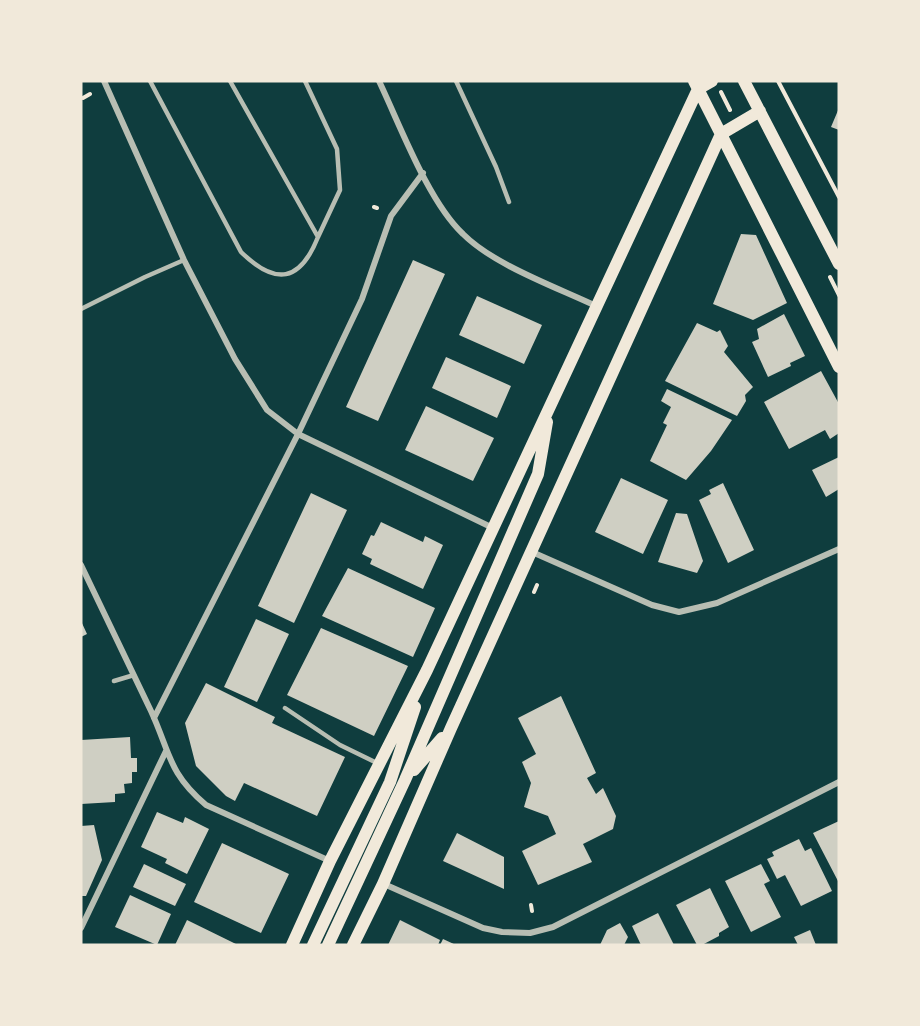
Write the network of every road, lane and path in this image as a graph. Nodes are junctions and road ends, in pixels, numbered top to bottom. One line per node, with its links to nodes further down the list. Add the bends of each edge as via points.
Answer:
1 (104, 81): 19 (street)
2 (150, 81): 18 (lane, via 241,252 253,264 282,275 295,271 308,260)
3 (230, 81): 18 (lane)
4 (305, 81): 18 (lane, via 337,149 340,190)
5 (379, 81): 15 (street)
6 (456, 81): 17 (lane)
7 (712, 81): 10 (main road)
8 (744, 81): 13 (main road)
9 (778, 81): 16 (path)
10 (696, 85): 14 (main road); 21 (main road)
11 (90, 94): 12 (path)
12 (83, 98)
13 (760, 111): 14 (main road); 20 (main road)
14 (721, 134): 23 (main road); 28 (main road)
15 (423, 173): 21 (street, via 453,223 492,257); 25 (street, via 391,216 362,299)
16 (839, 197)
17 (509, 202)
18 (318, 237)
19 (184, 260): 22 (lane); 25 (street, via 235,359 267,410)
20 (839, 264)
21 (596, 306): 24 (main road)
22 (81, 309)
23 (839, 367)
24 (549, 406): 26 (main road); 40 (main road, via 538,474)
25 (298, 434): 26 (street); 36 (street)
26 (494, 528): 32 (main road)
27 (839, 549): 28 (street, via 717,603 679,612)
28 (532, 552): 37 (main road)
29 (81, 565): 33 (street)
30 (537, 585): 31 (path)
31 (534, 592)
32 (428, 670): 39 (main road); 46 (main road, via 390,782)
33 (134, 675): 34 (lane); 36 (street)
34 (114, 681)
35 (285, 708): 39 (lane, via 340,745)
36 (154, 718): 38 (street)
37 (451, 728): 40 (main road); 43 (main road)
38 (166, 751): 42 (street, via 189,791 206,805); 44 (street)
39 (379, 765): 42 (main road)
40 (405, 780): 47 (main road)
41 (839, 782): 43 (street, via 553,927 530,933 483,928)
42 (330, 861): 45 (main road)
43 (383, 884): 48 (main road)
44 (81, 928)
45 (292, 945)
46 (313, 945)
47 (328, 945)
48 (352, 945)

